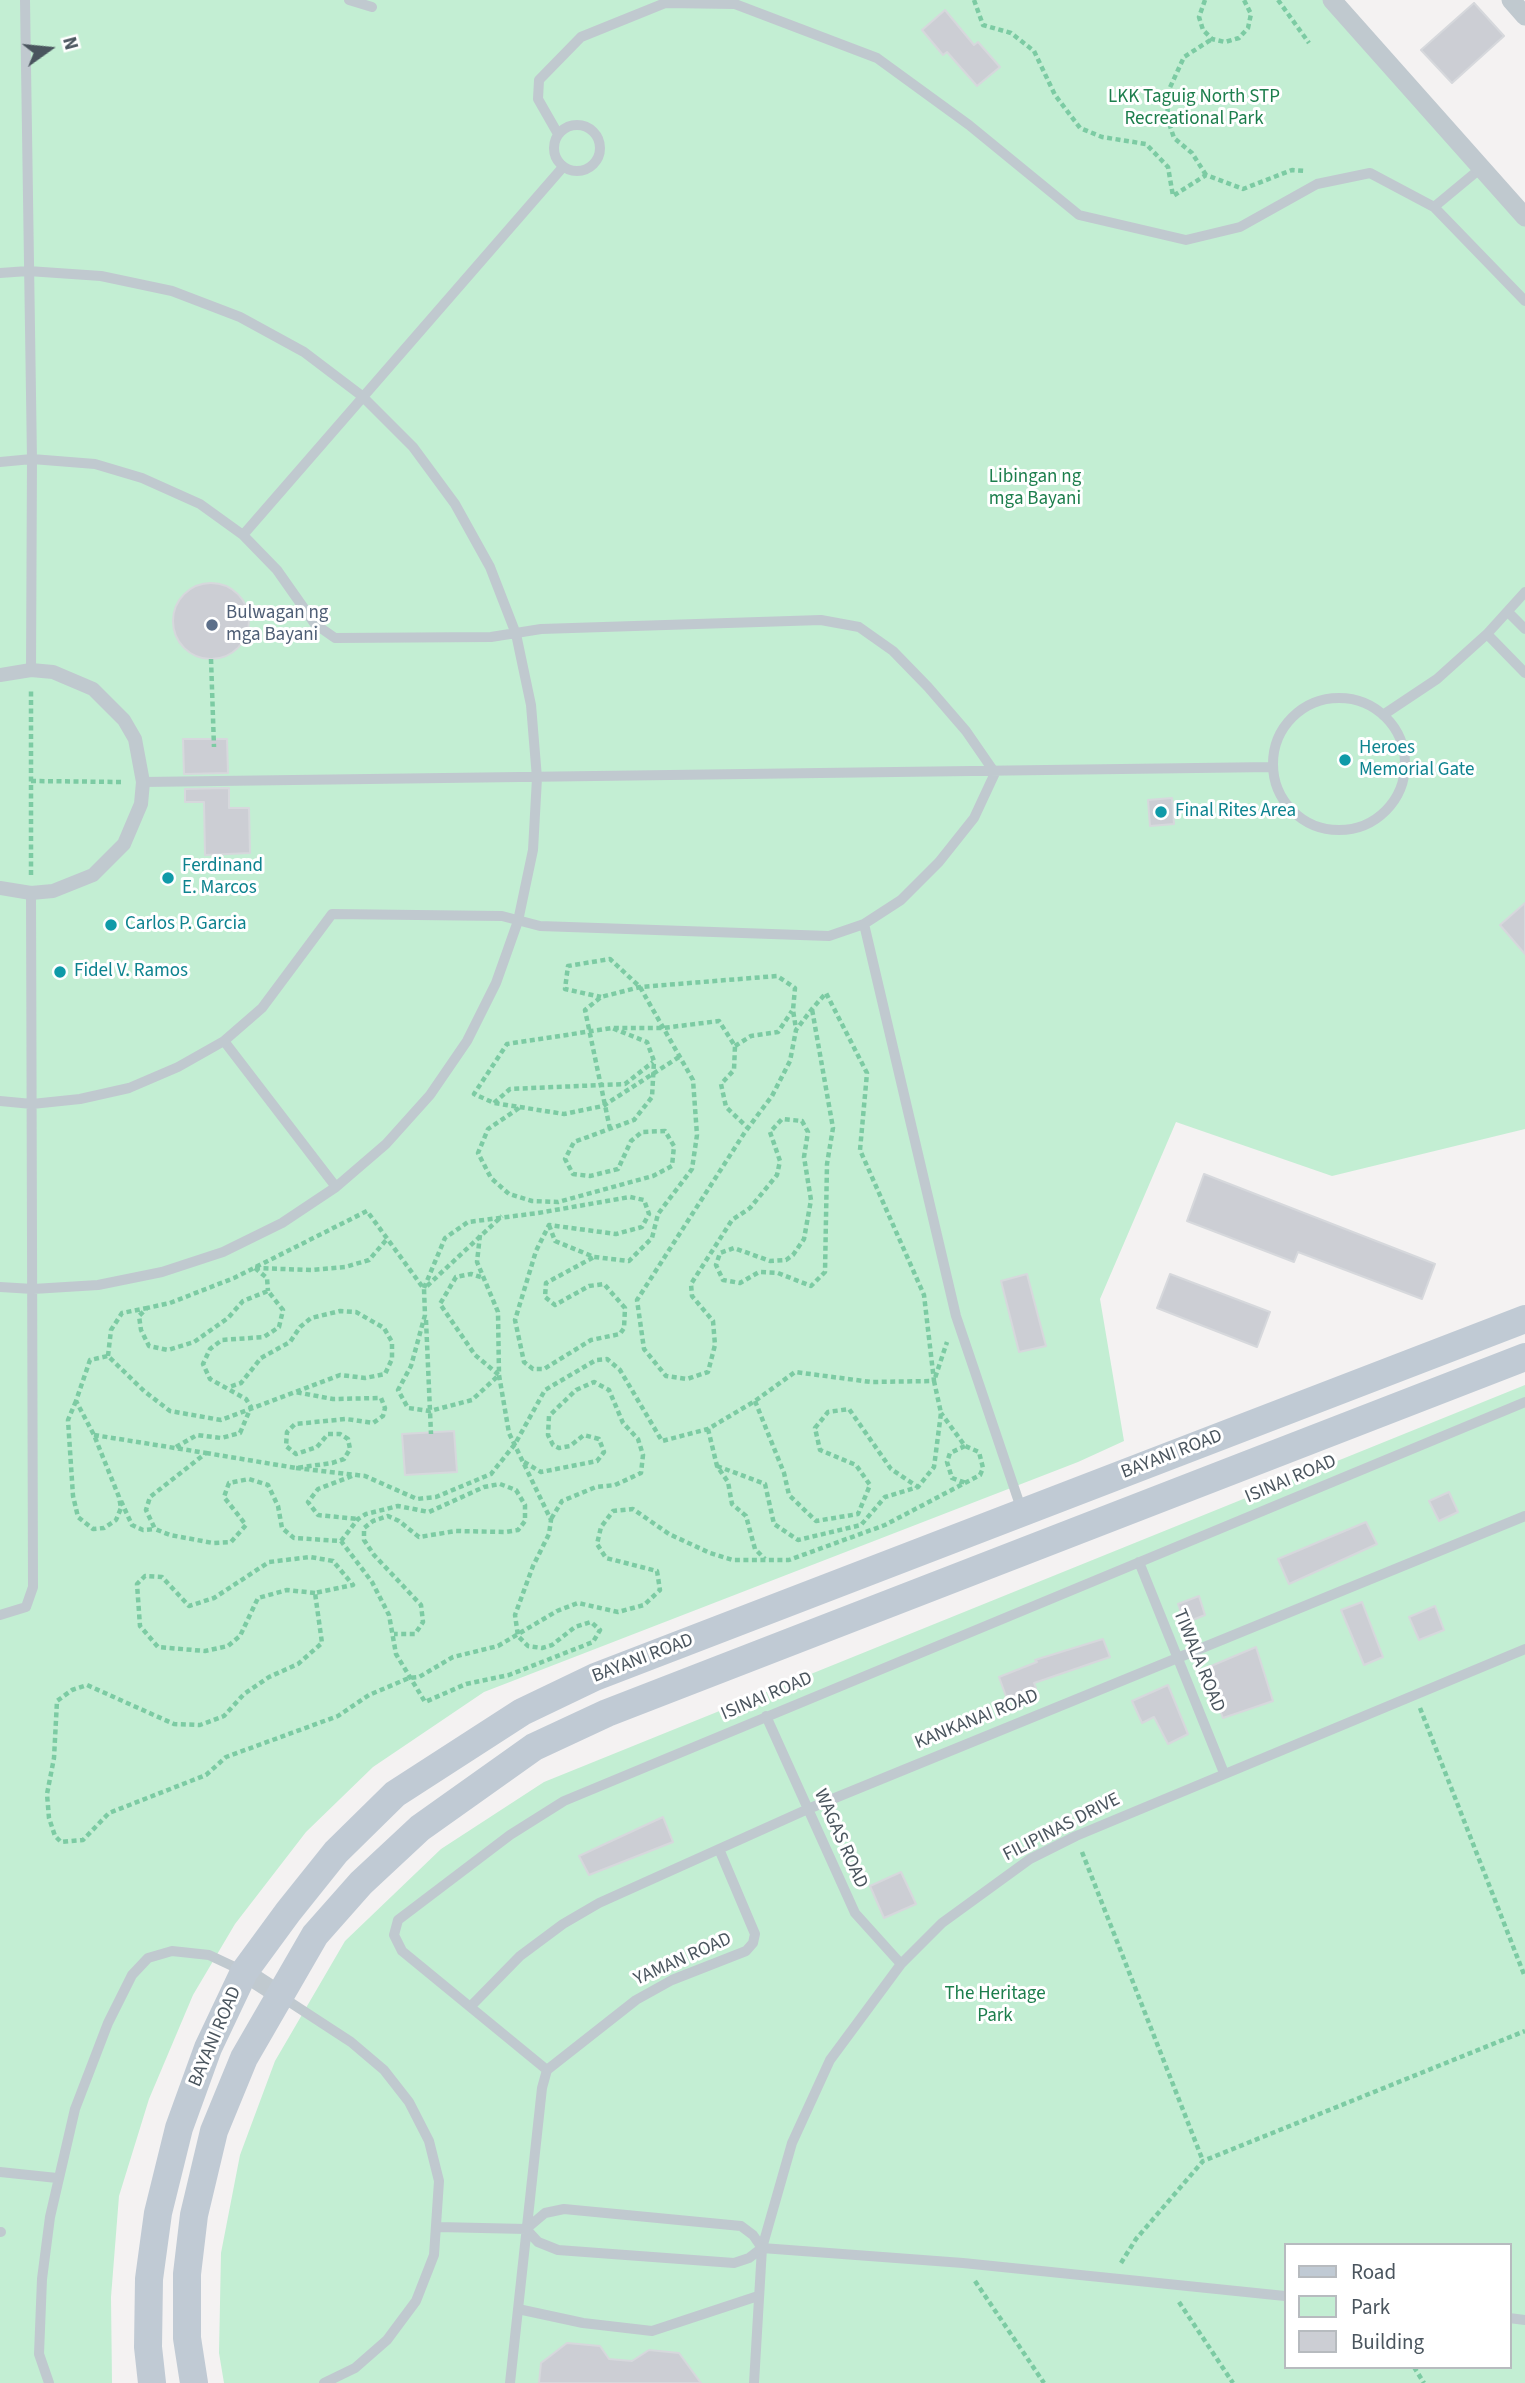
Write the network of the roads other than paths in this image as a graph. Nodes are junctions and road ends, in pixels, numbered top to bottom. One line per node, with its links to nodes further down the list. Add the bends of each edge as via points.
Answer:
1 (25, 0): 12 (lane)
2 (349, 0): 5 (lane)
3 (1332, 0): 9 (street)
4 (1511, 0): 6 (street)
5 (372, 7)
6 (1525, 16)
7 (558, 134): 8 (lane, via 554,155); 8 (lane, via 579,125 593,131 600,145 597,160 585,171); 10 (lane, via 538,99 539,80 581,37 665,4 735,4 877,58 969,125 1079,215 1186,240 1240,228 1317,184 1370,173)
8 (563, 167): 15 (lane)
9 (1481, 168): 10 (lane); 11 (street)
10 (1434, 207): 14 (lane)
11 (1525, 216)
12 (28, 271): 13 (lane); 15 (lane, via 101,276 172,291 240,317 304,352); 16 (lane)
13 (0, 273)
14 (1525, 301)
15 (362, 396): 18 (lane); 22 (lane, via 413,447 455,504 490,567)
16 (32, 458): 17 (lane); 18 (lane, via 95,464 142,478 200,504); 24 (lane)
17 (0, 462)
18 (243, 535): 22 (lane, via 276,570 315,624 335,638)
19 (1525, 592): 20 (lane)
20 (1508, 611): 21 (lane); 23 (lane)
21 (1525, 629)
22 (516, 634): 29 (lane, via 541,629 821,620 859,627 928,687); 30 (lane, via 531,705)
23 (1487, 634): 25 (lane); 27 (lane, via 1437,679)
24 (31, 670): 26 (street); 31 (street, via 74,678 110,702 135,739)
25 (1525, 673)
26 (0, 675)
27 (1383, 715): 28 (lane, via 1345,697 1311,704 1283,726); 28 (lane, via 1393,726 1404,755 1401,785 1385,811 1359,827 1329,830 1301,819 1281,796)
28 (1272, 767): 29 (lane)
29 (995, 773): 30 (lane); 35 (lane, via 974,818 939,862 901,900)
30 (537, 778): 31 (lane); 34 (lane, via 533,850)
31 (143, 782): 33 (street, via 134,825 110,861 74,885)
32 (0, 888): 33 (street)
33 (31, 893): 38 (lane)
34 (518, 921): 35 (lane, via 540,926 829,936); 36 (lane, via 489,916 332,914 262,1008); 39 (lane, via 496,982 467,1041 430,1095 386,1144)
35 (864, 924): 45 (lane, via 956,1316)
36 (224, 1041): 38 (lane, via 178,1068 128,1088 80,1100); 39 (lane)
37 (0, 1101): 38 (lane)
38 (32, 1104): 41 (lane)
39 (336, 1187): 41 (lane, via 282,1223 223,1252 136,1278)
40 (0, 1287): 41 (lane)
41 (33, 1289): 48 (lane, via 33,1587 26,1607)
42 (1525, 1320): 45 (main road, BAYANI ROAD)
43 (1525, 1357): 57 (main road, BAYANI ROAD, via 718,1669 534,1747 420,1828 361,1883 315,1935)
44 (1525, 1402): 47 (lane, ISINAI ROAD)
45 (1023, 1512): 56 (main road, BAYANI ROAD, via 595,1677 522,1712 395,1794 336,1852)
46 (1525, 1517): 50 (lane, KANKANAI ROAD)
47 (1139, 1562): 50 (lane, TIWALA ROAD); 51 (lane, ISINAI ROAD)
48 (0, 1615)
49 (1525, 1649): 52 (lane, FILIPINAS DRIVE)
50 (1177, 1656): 52 (lane, TIWALA ROAD); 53 (lane, KANKANAI ROAD)
51 (766, 1717): 53 (lane, WAGAS ROAD); 58 (lane, ISINAI ROAD, via 564,1801 510,1835 398,1920 394,1935 402,1951)
52 (1224, 1773): 55 (lane, FILIPINAS DRIVE, via 1030,1859 942,1923)
53 (807, 1809): 54 (lane, KANKANAI ROAD); 55 (lane, WAGAS ROAD, via 855,1913)
54 (719, 1849): 58 (lane, KANKANAI ROAD, via 563,1924 520,1956); 59 (lane, YAMAN ROAD, via 755,1934 753,1943 746,1951 672,1980 636,2000)
55 (901, 1964): 64 (lane, FILIPINAS DRIVE, via 830,2060 792,2143)
56 (244, 1972): 57 (street); 61 (lane, via 209,1955 172,1951 148,1958 132,1975 75,2109); 69 (main road, BAYANI ROAD, via 208,2048 178,2128 158,2213 149,2279)
57 (278, 1994): 62 (lane, via 351,2042 384,2070 409,2102 429,2141 439,2181); 70 (main road, BAYANI ROAD, via 244,2058 214,2132 194,2215 187,2274 187,2339)
58 (472, 2006): 59 (lane, ISINAI ROAD)
59 (547, 2070): 63 (lane)
60 (0, 2172): 61 (lane)
61 (57, 2178): 68 (lane, via 42,2279 39,2354)
62 (438, 2227): 63 (lane); 71 (lane, via 416,2301 387,2340 355,2368)
63 (526, 2229): 64 (lane, via 538,2242 558,2250 734,2263); 64 (lane, via 545,2213 564,2209 741,2226); 67 (lane)
64 (762, 2248): 65 (lane); 66 (lane, FILIPINAS DRIVE)
65 (1284, 2295)
66 (758, 2296): 67 (lane, via 652,2331); 73 (lane, FILIPINAS DRIVE)
67 (518, 2309): 72 (lane)
68 (49, 2383)
69 (152, 2383)
70 (194, 2383)
71 (324, 2383)
72 (510, 2383)
73 (754, 2383)

